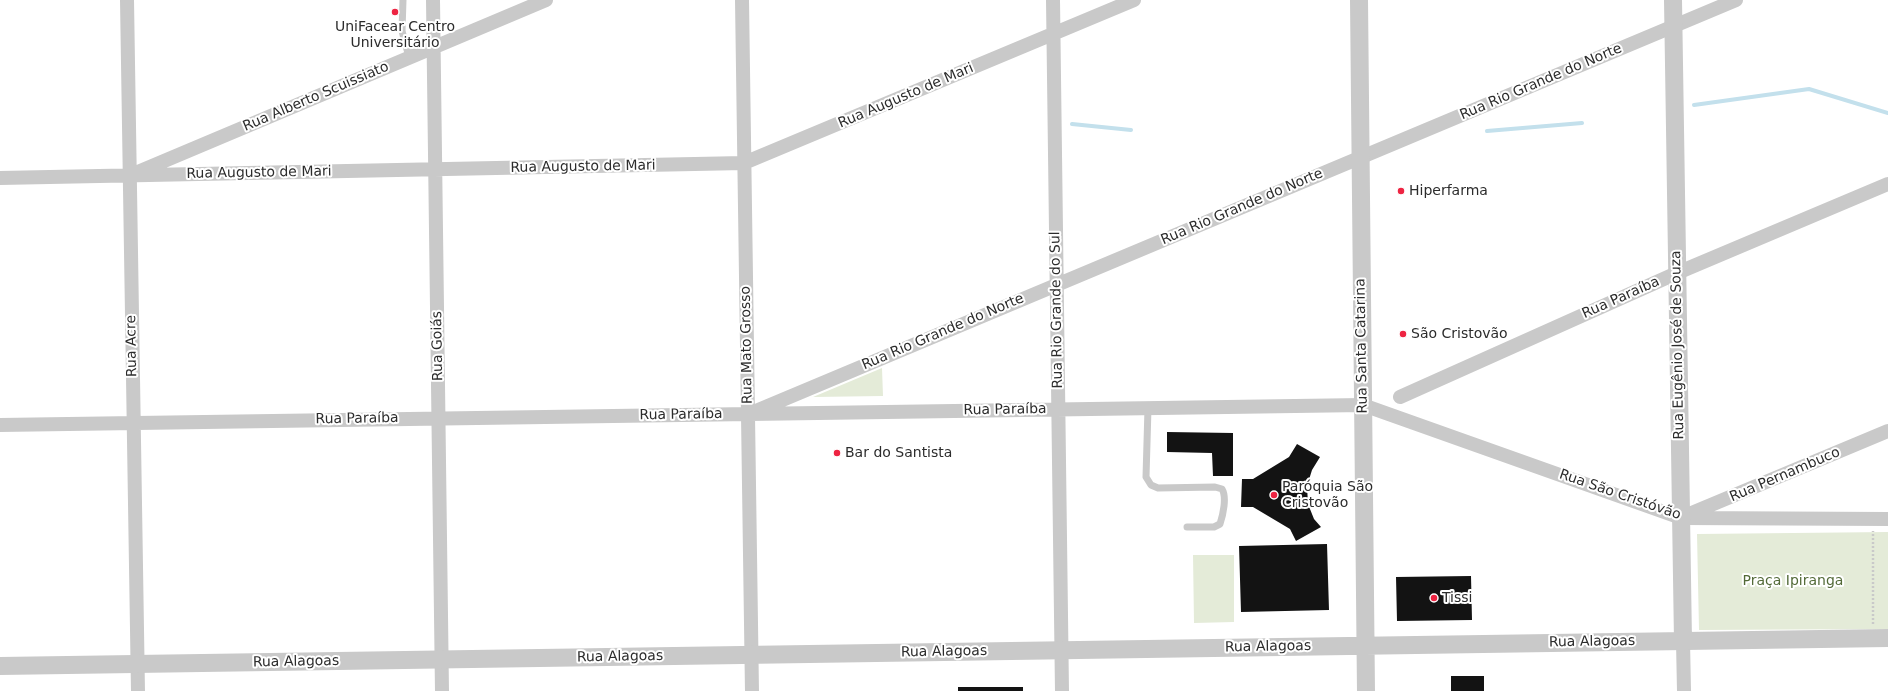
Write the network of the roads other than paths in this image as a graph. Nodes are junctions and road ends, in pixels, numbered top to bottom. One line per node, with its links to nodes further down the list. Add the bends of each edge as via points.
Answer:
1 (127, 0): 18 (street, Rua Acre)
2 (403, 0): 14 (lane, via 402,31)
3 (433, 0): 13 (street, Rua Goiás)
4 (546, 0): 13 (street, Rua Alberto Scuissiato)
5 (742, 0): 16 (street, Rua Mato Grosso)
6 (1054, 0): 12 (street, Rua Rio Grande do Sul)
7 (1134, 0): 12 (street, Rua Augusto de Mari)
8 (1359, 0): 15 (street, Rua Santa Catarina)
9 (1673, 0): 11 (street, Rua Eugênio José de Souza)
10 (1736, 0): 11 (street, Rua Rio Grande do Norte)
11 (1673, 26): 15 (street, Rua Rio Grande do Norte); 21 (street, Rua Eugênio José de Souza)
12 (1054, 34): 16 (street, Rua Augusto de Mari); 22 (street, Rua Rio Grande do Sul)
13 (434, 48): 14 (street, Rua Alberto Scuissiato); 17 (street, Rua Goiás)
14 (409, 57): 18 (street, Rua Alberto Scuissiato)
15 (1360, 157): 22 (street, Rua Rio Grande do Norte); 24 (street, Rua Santa Catarina)
16 (744, 164): 17 (street, Rua Augusto de Mari); 27 (street, Rua Mato Grosso)
17 (435, 169): 18 (street, Rua Augusto de Mari); 28 (street, Rua Goiás)
18 (130, 175): 19 (street, Rua Augusto de Mari); 29 (street, Rua Acre)
19 (0, 178)
20 (1888, 184): 21 (street, Rua Paraíba)
21 (1677, 273): 23 (street, Rua Paraíba); 32 (street, Rua Eugênio José de Souza)
22 (1057, 284): 26 (street, Rua Rio Grande do Sul); 27 (street, Rua Rio Grande do Norte)
23 (1400, 397)
24 (1363, 405): 25 (street, Rua Paraíba); 32 (street, Rua São Cristóvão); 37 (street, Rua Santa Catarina)
25 (1148, 408): 26 (street, Rua Paraíba); 34 (lane, via 1146,477 1151,485 1158,488 1214,487 1222,489 1225,493 1220,524 1214,527)
26 (1059, 409): 27 (street, Rua Paraíba); 38 (street, Rua Rio Grande do Sul)
27 (748, 414): 28 (street, Rua Paraíba); 39 (street, Rua Mato Grosso)
28 (439, 418): 29 (street, Rua Paraíba); 40 (street, Rua Goiás)
29 (133, 423): 30 (street, Rua Paraíba); 41 (street, Rua Acre)
30 (0, 424)
31 (1888, 432): 32 (street, Rua Pernambuco)
32 (1681, 518): 33 (street, Rua São Cristóvão); 36 (street, Rua Eugênio José de Souza)
33 (1888, 519)
34 (1187, 527)
35 (1880, 638): 36 (street, Rua Alagoas)
36 (1683, 641): 37 (street, Rua Alagoas); 48 (street, Rua Eugênio José de Souza)
37 (1365, 646): 38 (street, Rua Alagoas); 47 (street, Rua Santa Catarina)
38 (1062, 650): 39 (street, Rua Alagoas); 46 (street, Rua Rio Grande do Sul)
39 (751, 655): 40 (street, Rua Alagoas); 45 (street, Rua Mato Grosso)
40 (442, 659): 41 (street, Rua Alagoas); 44 (street, Rua Goiás)
41 (137, 664): 42 (street, Rua Alagoas); 43 (street, Rua Acre)
42 (0, 666)
43 (138, 691)
44 (442, 691)
45 (752, 691)
46 (1062, 691)
47 (1366, 691)
48 (1684, 691)

